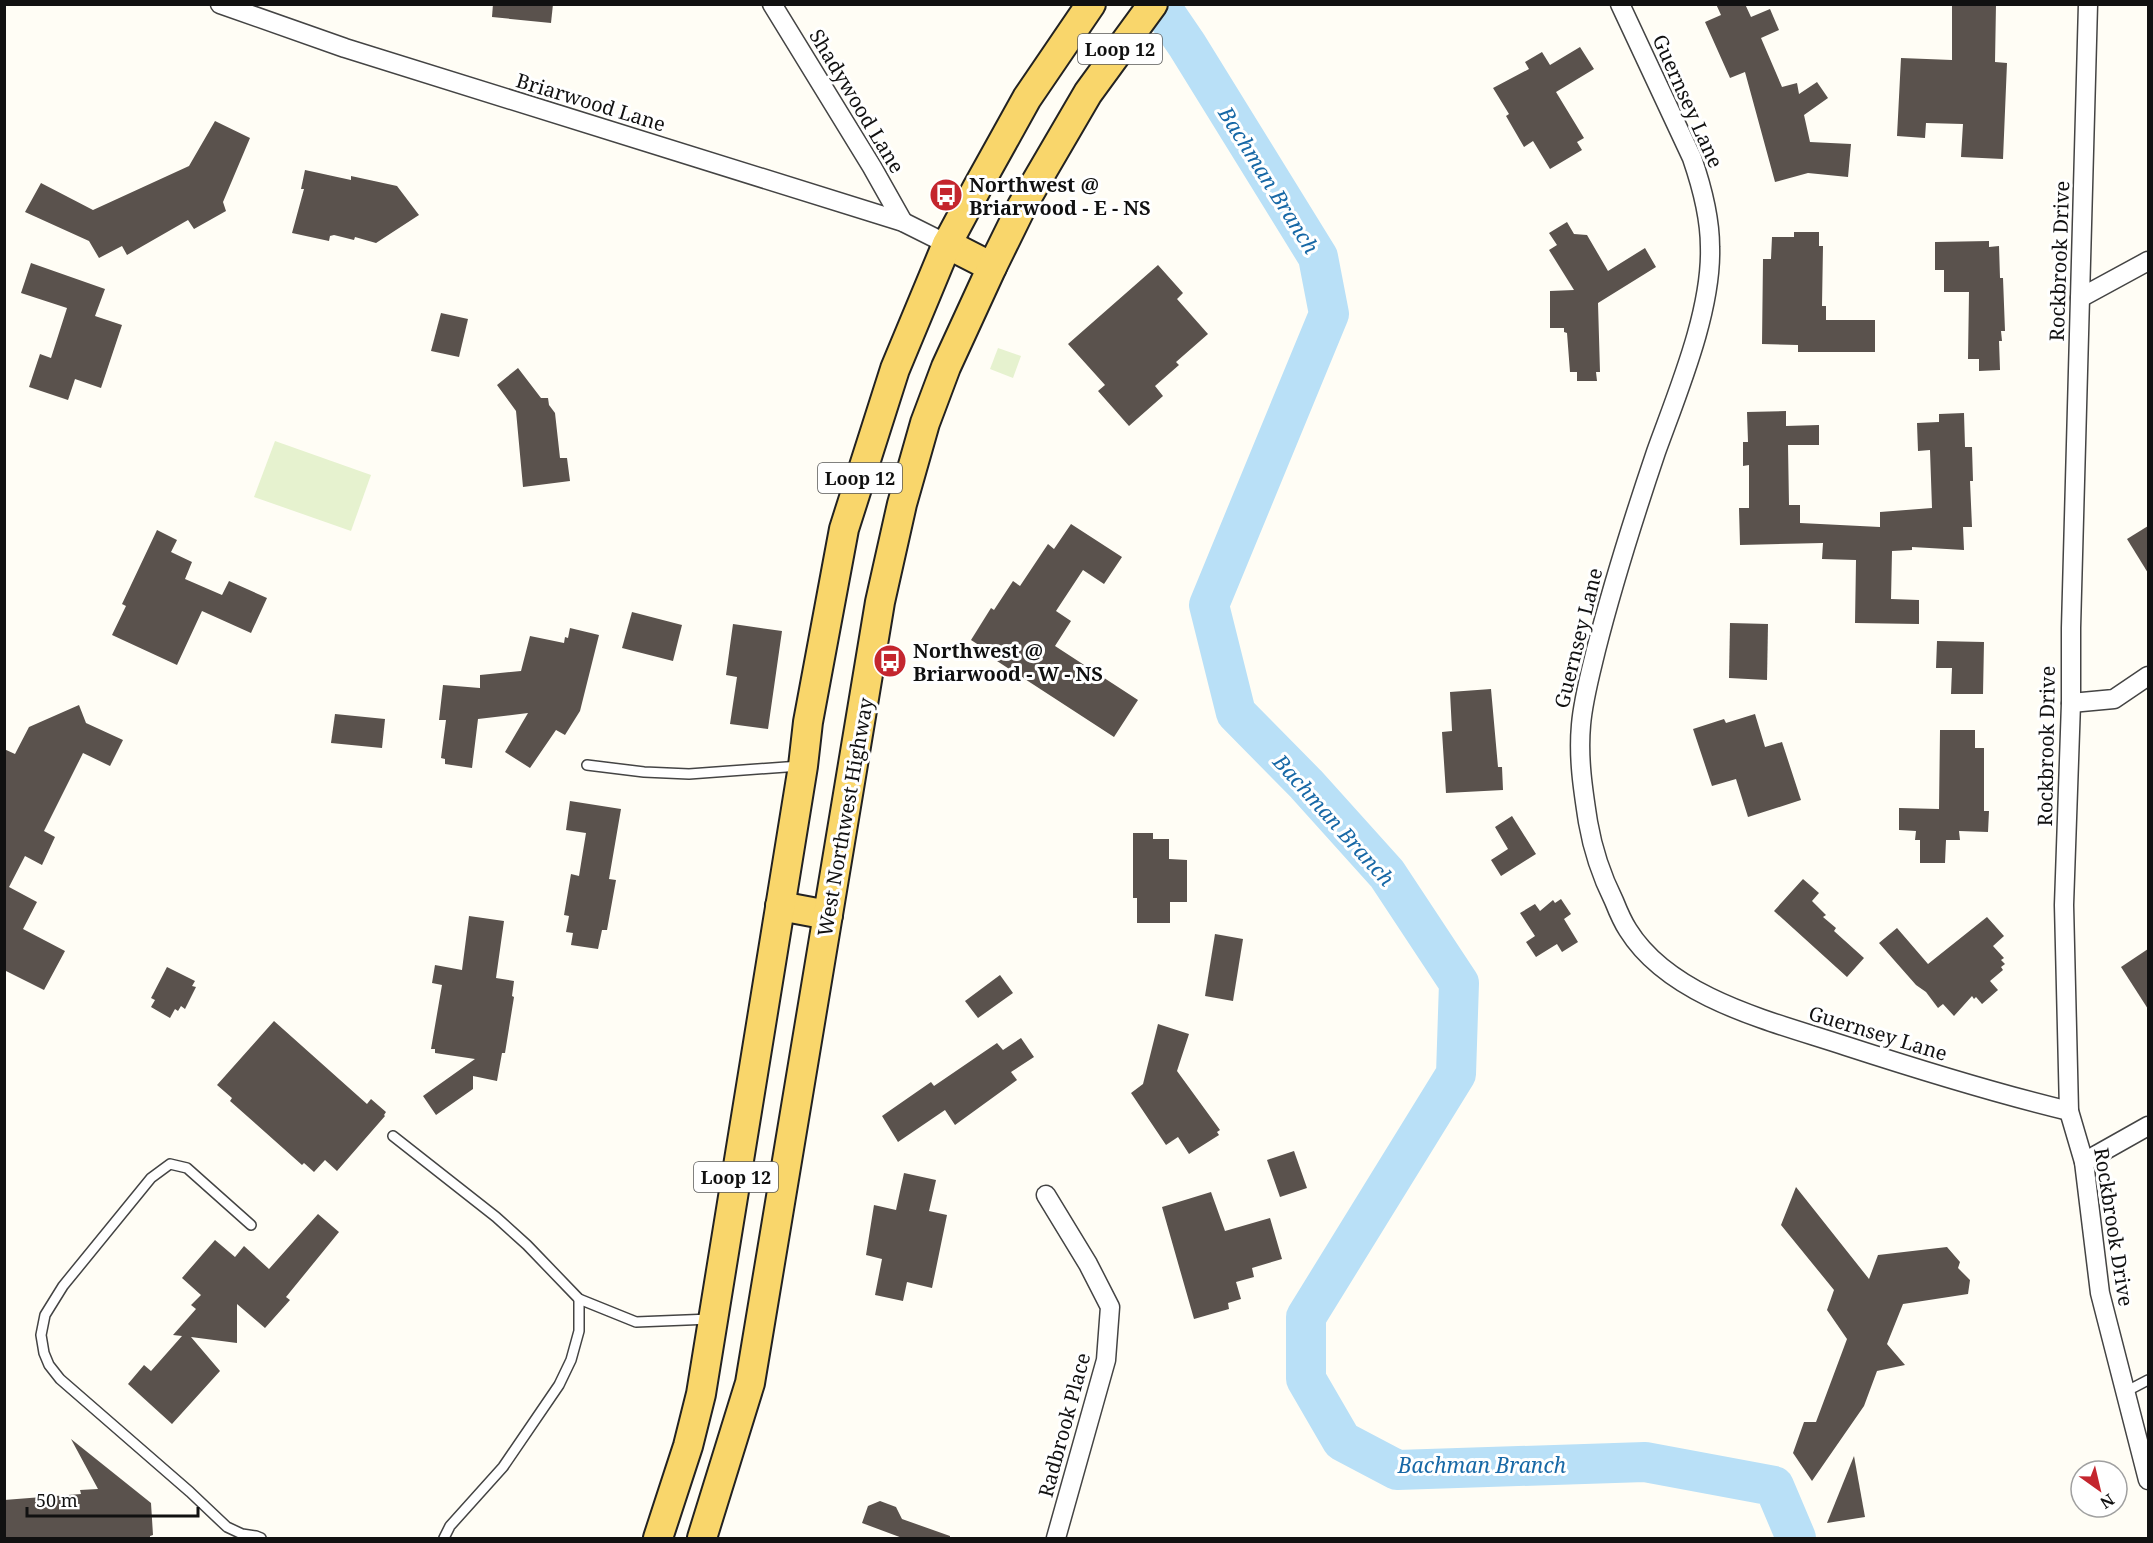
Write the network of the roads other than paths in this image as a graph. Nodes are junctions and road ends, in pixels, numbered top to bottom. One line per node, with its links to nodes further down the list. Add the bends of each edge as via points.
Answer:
1 (220, 4): 7 (street, Briarwood Lane, via 345,48)
2 (772, 4): 7 (street, Shadywood Lane)
3 (1091, 4): 8 (main road, Loop 12, via 1027,98)
4 (1153, 4): 10 (main road, West Northwest Highway / Loop 12, via 1088,93 1027,197)
5 (1620, 4): 18 (street, Guernsey Lane, via 1692,158 1701,184 1711,249 1707,290 1691,353 1618,570 1583,706 1583,790 1594,855 1602,877 1628,930 1643,950 1709,998 1757,1019 1998,1094)
6 (2088, 4): 11 (street, Rockbrook Drive)
7 (903, 222): 8 (street, Briarwood Lane)
8 (947, 244): 10 (main road); 15 (main road, Loop 12, via 895,369 844,529)
9 (2148, 261): 11 (street)
10 (992, 267): 17 (main road, West Northwest Highway / Loop 12, via 925,423 902,504 880,602)
11 (2080, 298): 13 (street, Rockbrook Drive)
12 (2148, 676): 13 (street, via 2114,699)
13 (2071, 703): 18 (street, Rockbrook Drive, via 2064,905)
14 (587, 765): 15 (lane, via 689,774)
15 (803, 766): 16 (main road, Loop 12)
16 (780, 906): 17 (main road); 25 (main road, Loop 12)
17 (828, 915): 32 (main road, West Northwest Highway / Loop 12, via 750,1383)
18 (2069, 1111): 21 (street, Rockbrook Drive)
19 (2148, 1126): 21 (street)
20 (393, 1136): 24 (lane, via 496,1217)
21 (2084, 1162): 27 (street, Rockbrook Drive, via 2100,1293)
22 (1046, 1195): 33 (street, Radbrook Place, via 1110,1307 1106,1360)
23 (251, 1225): 29 (lane, via 187,1168 170,1164 151,1178 63,1286 45,1315 41,1335 49,1365 60,1379 226,1527)
24 (579, 1299): 25 (lane, via 636,1322); 30 (lane, via 579,1331 559,1385 503,1467 450,1526)
25 (714, 1319): 31 (main road, Loop 12, via 688,1446)
26 (2148, 1380): 27 (lane)
27 (2125, 1392): 28 (street, Rockbrook Drive)
28 (2148, 1480)
29 (261, 1539)
30 (444, 1539)
31 (657, 1539)
32 (702, 1539)
33 (1056, 1539)

